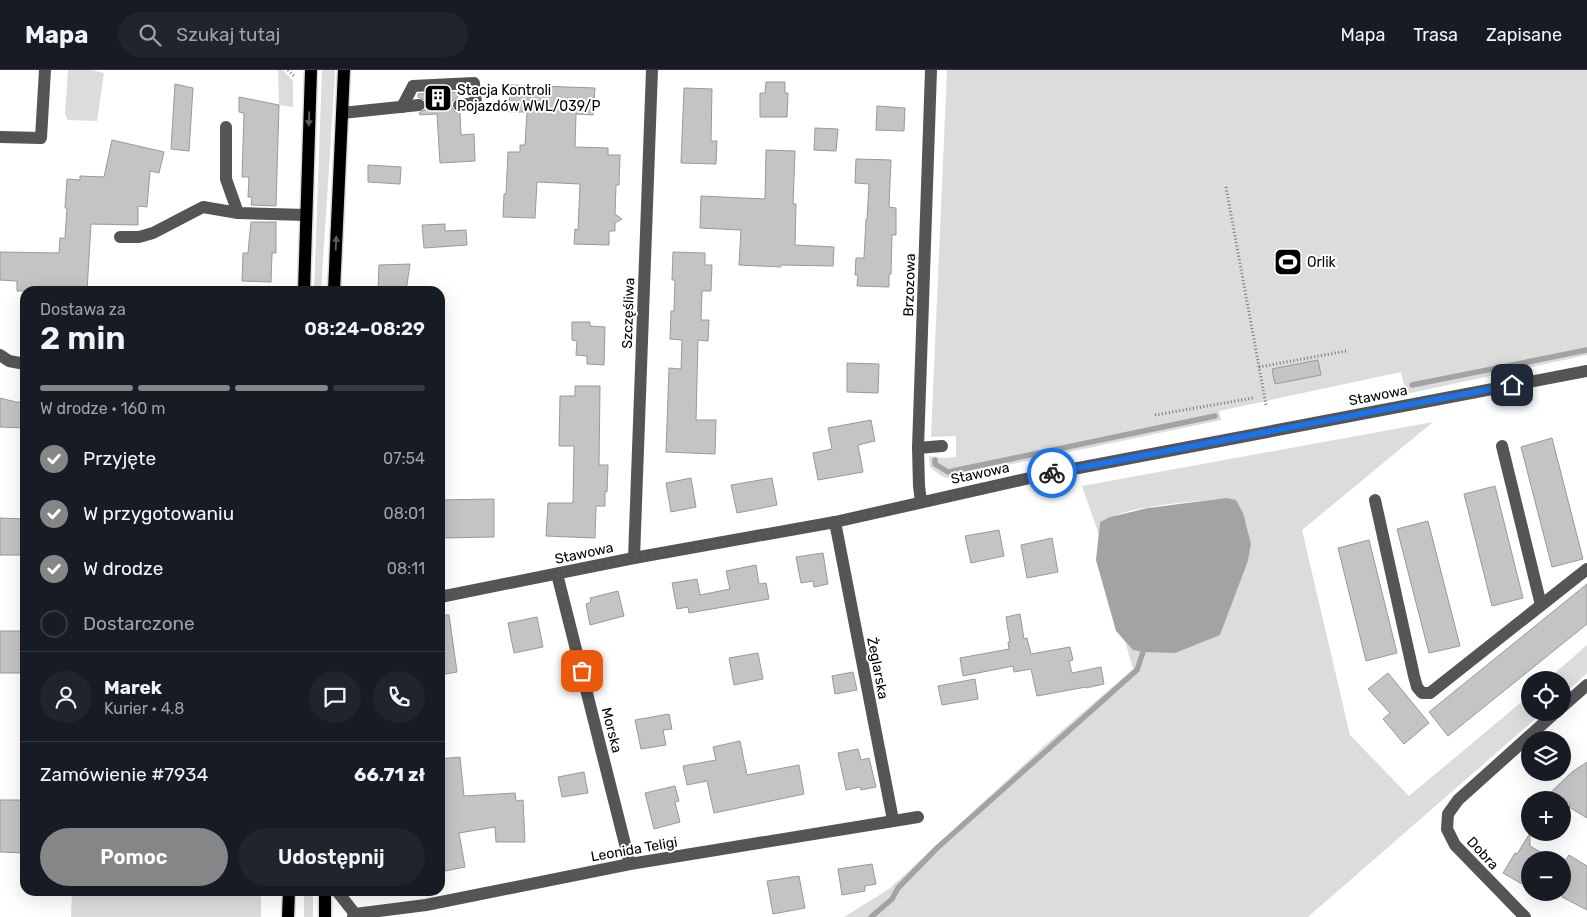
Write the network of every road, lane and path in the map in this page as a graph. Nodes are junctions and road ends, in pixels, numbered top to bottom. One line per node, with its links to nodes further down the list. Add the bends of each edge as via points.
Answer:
1 (45, 70): 13 (street, via 41,138)
2 (288, 70): 7 (path)
3 (311, 70): 16 (main road, one-way to 16)
4 (344, 70): 11 (main road)
5 (652, 70): 34 (street, Szczęśliwa)
6 (931, 70): 30 (street, Brzozowa)
7 (298, 80)
8 (459, 104): 10 (street, via 476,103 474,83 413,86)
9 (419, 105): 10 (street)
10 (402, 107): 11 (street)
11 (342, 113): 19 (main road, one-way to 11)
12 (226, 127): 15 (street, via 226,179)
13 (0, 137)
14 (1226, 188): 23 (path)
15 (238, 213): 16 (street); 17 (street, via 202,207 153,233)
16 (306, 215): 18 (main road)
17 (120, 237)
18 (304, 286)
19 (334, 286)
20 (1346, 351): 23 (path)
21 (0, 355): 22 (street)
22 (20, 363)
23 (1259, 367): 26 (path)
24 (1587, 371): 32 (street, Stawowa, via 1108,462)
25 (1253, 398): 27 (path)
26 (1266, 406)
27 (1155, 415)
28 (942, 446): 30 (street)
29 (1502, 446): 38 (street)
30 (918, 448): 32 (street, Brzozowa)
31 (1375, 500): 38 (street, via 1414,676 1422,694 1430,693)
32 (921, 502): 33 (street, Stawowa)
33 (835, 522): 34 (street, Stawowa); 43 (street, Żeglarska)
34 (634, 558): 36 (street, Stawowa)
35 (1587, 569): 38 (street)
36 (557, 574): 37 (street, Stawowa); 44 (street, Morska)
37 (445, 596)
38 (1541, 605)
39 (1587, 685): 40 (street)
40 (1571, 699)
41 (1546, 721): 51 (street, Dobra, via 1458,800 1448,814 1447,829 1454,845)
42 (918, 817): 43 (street, Leonida Teligi)
43 (893, 820): 44 (street, Leonida Teligi)
44 (630, 864): 48 (street, Leonida Teligi, via 426,905)
45 (289, 896): 49 (main road)
46 (325, 896): 50 (main road)
47 (341, 896): 48 (street, Leonida Teligi)
48 (354, 915)
49 (288, 917)
50 (325, 917)
51 (1525, 917)

